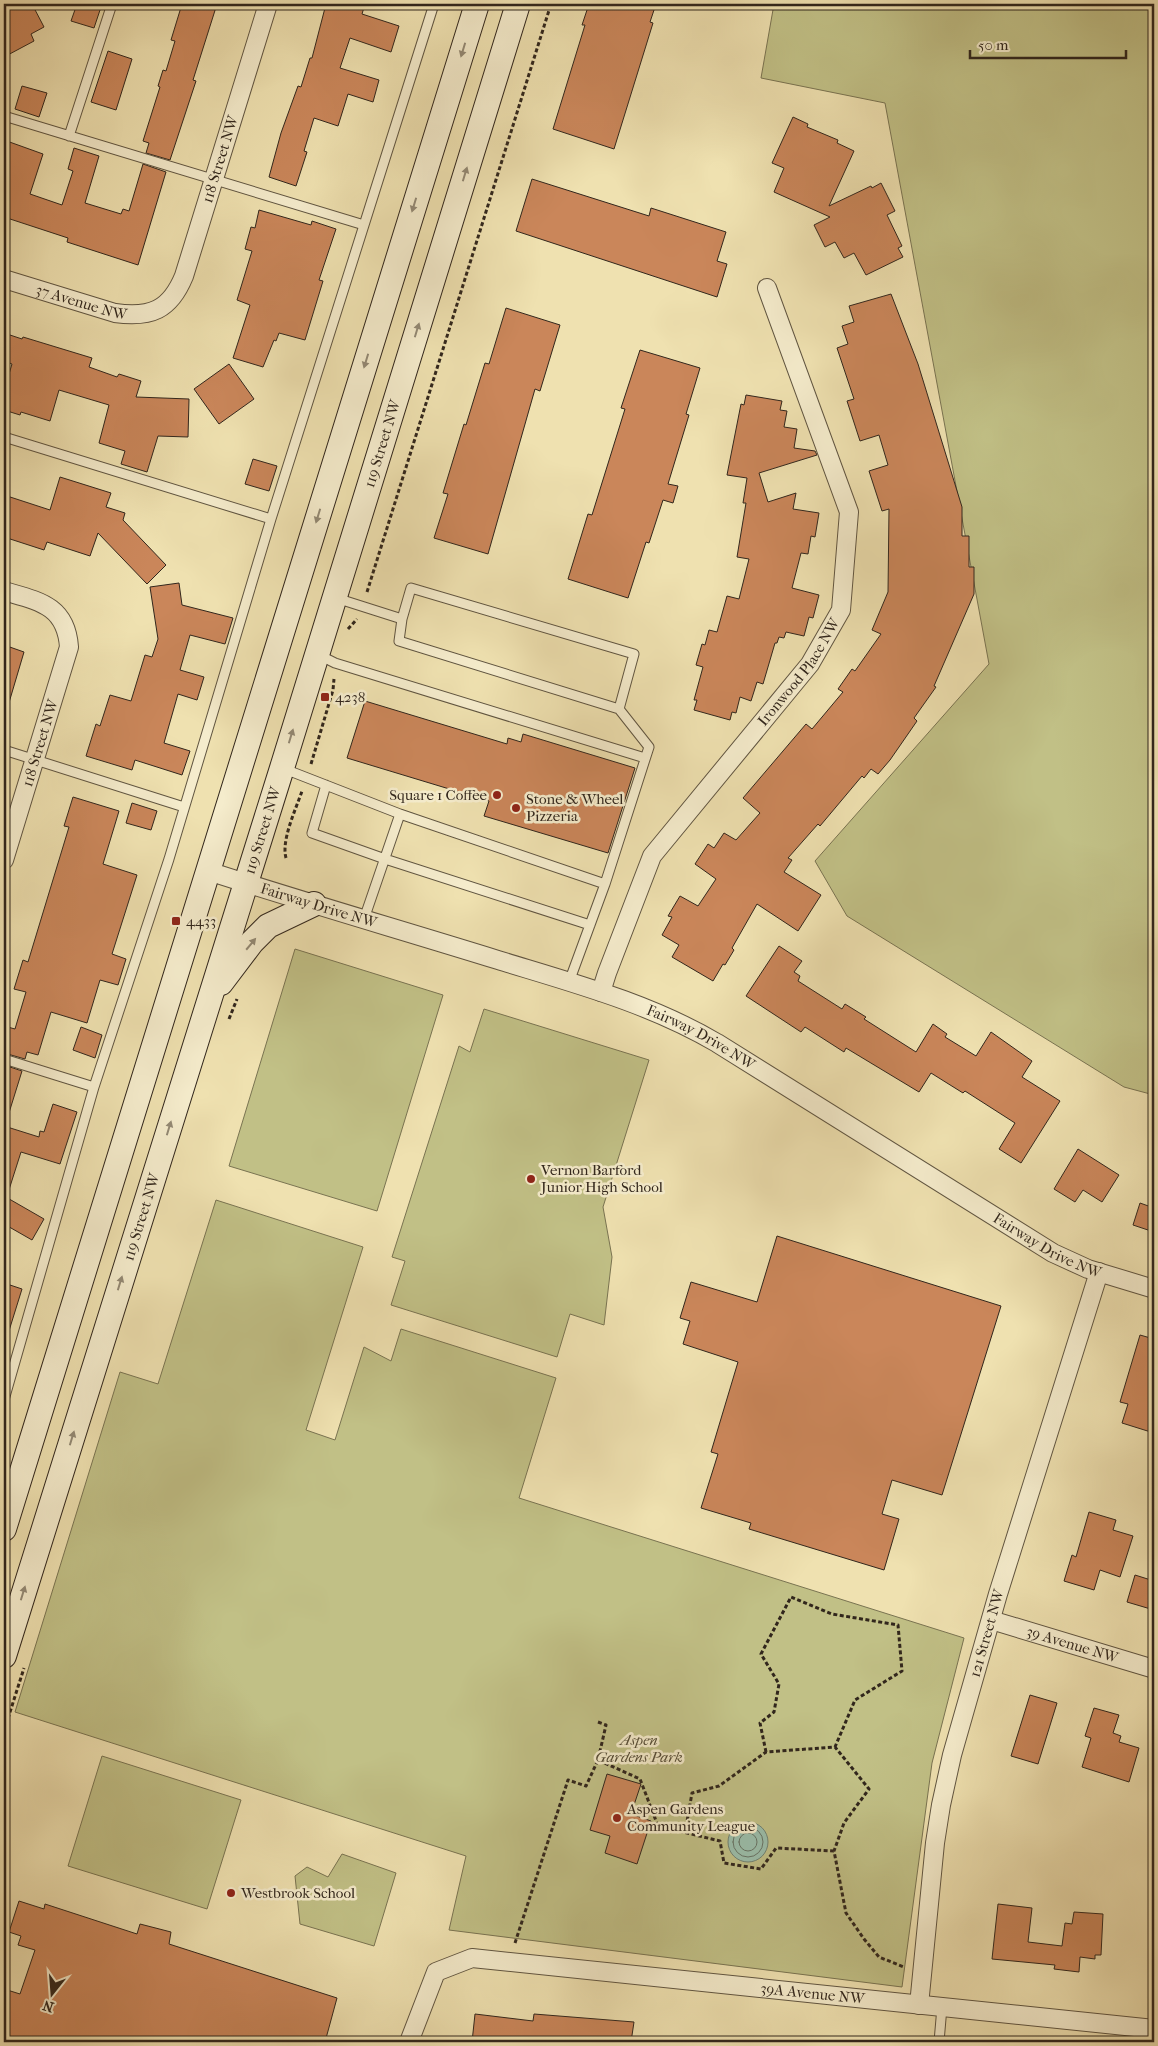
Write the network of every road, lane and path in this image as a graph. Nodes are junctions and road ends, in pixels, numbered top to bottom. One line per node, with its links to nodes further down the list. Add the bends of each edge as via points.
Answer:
1 (112, 4): 8 (lane)
2 (268, 4): 9 (street, 118 Street NW)
3 (434, 4): 10 (lane)
4 (477, 4): 33 (main road, one-way to 33)
5 (518, 4): 17 (main road, 119 Street NW, one-way to 5)
6 (552, 4): 18 (path)
7 (4, 116): 8 (lane)
8 (69, 136): 9 (lane)
9 (212, 180): 10 (lane); 13 (street, 118 Street NW, via 181,282)
10 (364, 225): 15 (lane)
11 (4, 279): 13 (street, 37 Avenue NW, via 115,313 138,315)
12 (767, 288): 40 (street, Ironwood Place NW, via 850,512 841,610 810,664 652,856)
13 (160, 309)
14 (4, 437): 15 (lane)
15 (271, 519): 28 (lane)
16 (4, 591): 24 (street, 118 Street NW, via 50,607 66,627 68,656)
17 (334, 597): 18 (lane); 20 (main road, 119 Street NW)
18 (363, 605): 19 (lane); 20 (path, via 359,618 342,634)
19 (402, 619): 21 (lane, via 399,641); 21 (lane, via 411,588 634,654)
20 (326, 658): 23 (lane); 25 (main road, 119 Street NW, one-way to 20); 26 (path, via 334,690)
21 (619, 709): 23 (lane, via 648,747)
22 (4, 750): 24 (lane)
23 (645, 758): 35 (lane)
24 (34, 760): 28 (lane); 32 (street, 118 Street NW)
25 (282, 768): 26 (lane); 34 (main road, 119 Street NW)
26 (307, 776): 27 (lane); 30 (path, via 286,840)
27 (326, 785): 29 (lane); 31 (lane, via 312,833)
28 (184, 806): 43 (lane)
29 (400, 814): 31 (lane); 35 (lane)
30 (286, 858)
31 (385, 859): 37 (lane); 38 (lane)
32 (4, 860)
33 (208, 871): 34 (street, Fairway Drive NW); 48 (main road)
34 (245, 882): 36 (street, Fairway Drive NW); 41 (main road, 119 Street NW)
35 (605, 884): 38 (lane)
36 (314, 904): 37 (street, Fairway Drive NW); 41 (main road, one-way to 36, via 268,926)
37 (364, 919): 39 (street, Fairway Drive NW)
38 (590, 925): 39 (lane)
39 (569, 982): 40 (street, Fairway Drive NW)
40 (601, 992): 44 (street, Fairway Drive NW, via 647,1008 696,1031 1053,1253)
41 (210, 996): 50 (main road, 119 Street NW, one-way to 41)
42 (4, 1059): 43 (lane)
43 (94, 1087): 46 (lane)
44 (1099, 1272): 45 (street, Fairway Drive NW); 49 (street, 121 Street NW)
45 (1154, 1289)
46 (8, 1373): 47 (lane)
47 (4, 1400)
48 (4, 1529)
49 (990, 1620): 51 (street, 39 Avenue NW); 60 (street, 121 Street NW, via 941,1805)
50 (4, 1656)
51 (1154, 1670)
52 (598, 1722): 55 (path, via 606,1725)
53 (835, 1747): 54 (path); 54 (path, via 855,1700 902,1671 898,1625 832,1614 791,1597 761,1654 779,1684 774,1712 760,1723); 57 (path, via 869,1789 844,1823)
54 (766, 1752): 56 (path, via 719,1786 692,1793)
55 (598, 1760): 56 (path, via 640,1779 658,1826); 58 (path, via 586,1786 568,1780)
56 (685, 1833): 57 (path, via 720,1842 724,1863 761,1869 776,1848)
57 (834, 1851): 59 (path, via 846,1913 879,1957)
58 (514, 1949)
59 (907, 1968)
60 (919, 2005): 61 (street, 39A Avenue NW); 63 (street, 39A Avenue NW, via 472,1958 436,1972)
61 (942, 2007): 62 (street, 39A Avenue NW); 64 (lane)
62 (1154, 2029)
63 (409, 2042)
64 (939, 2042)

